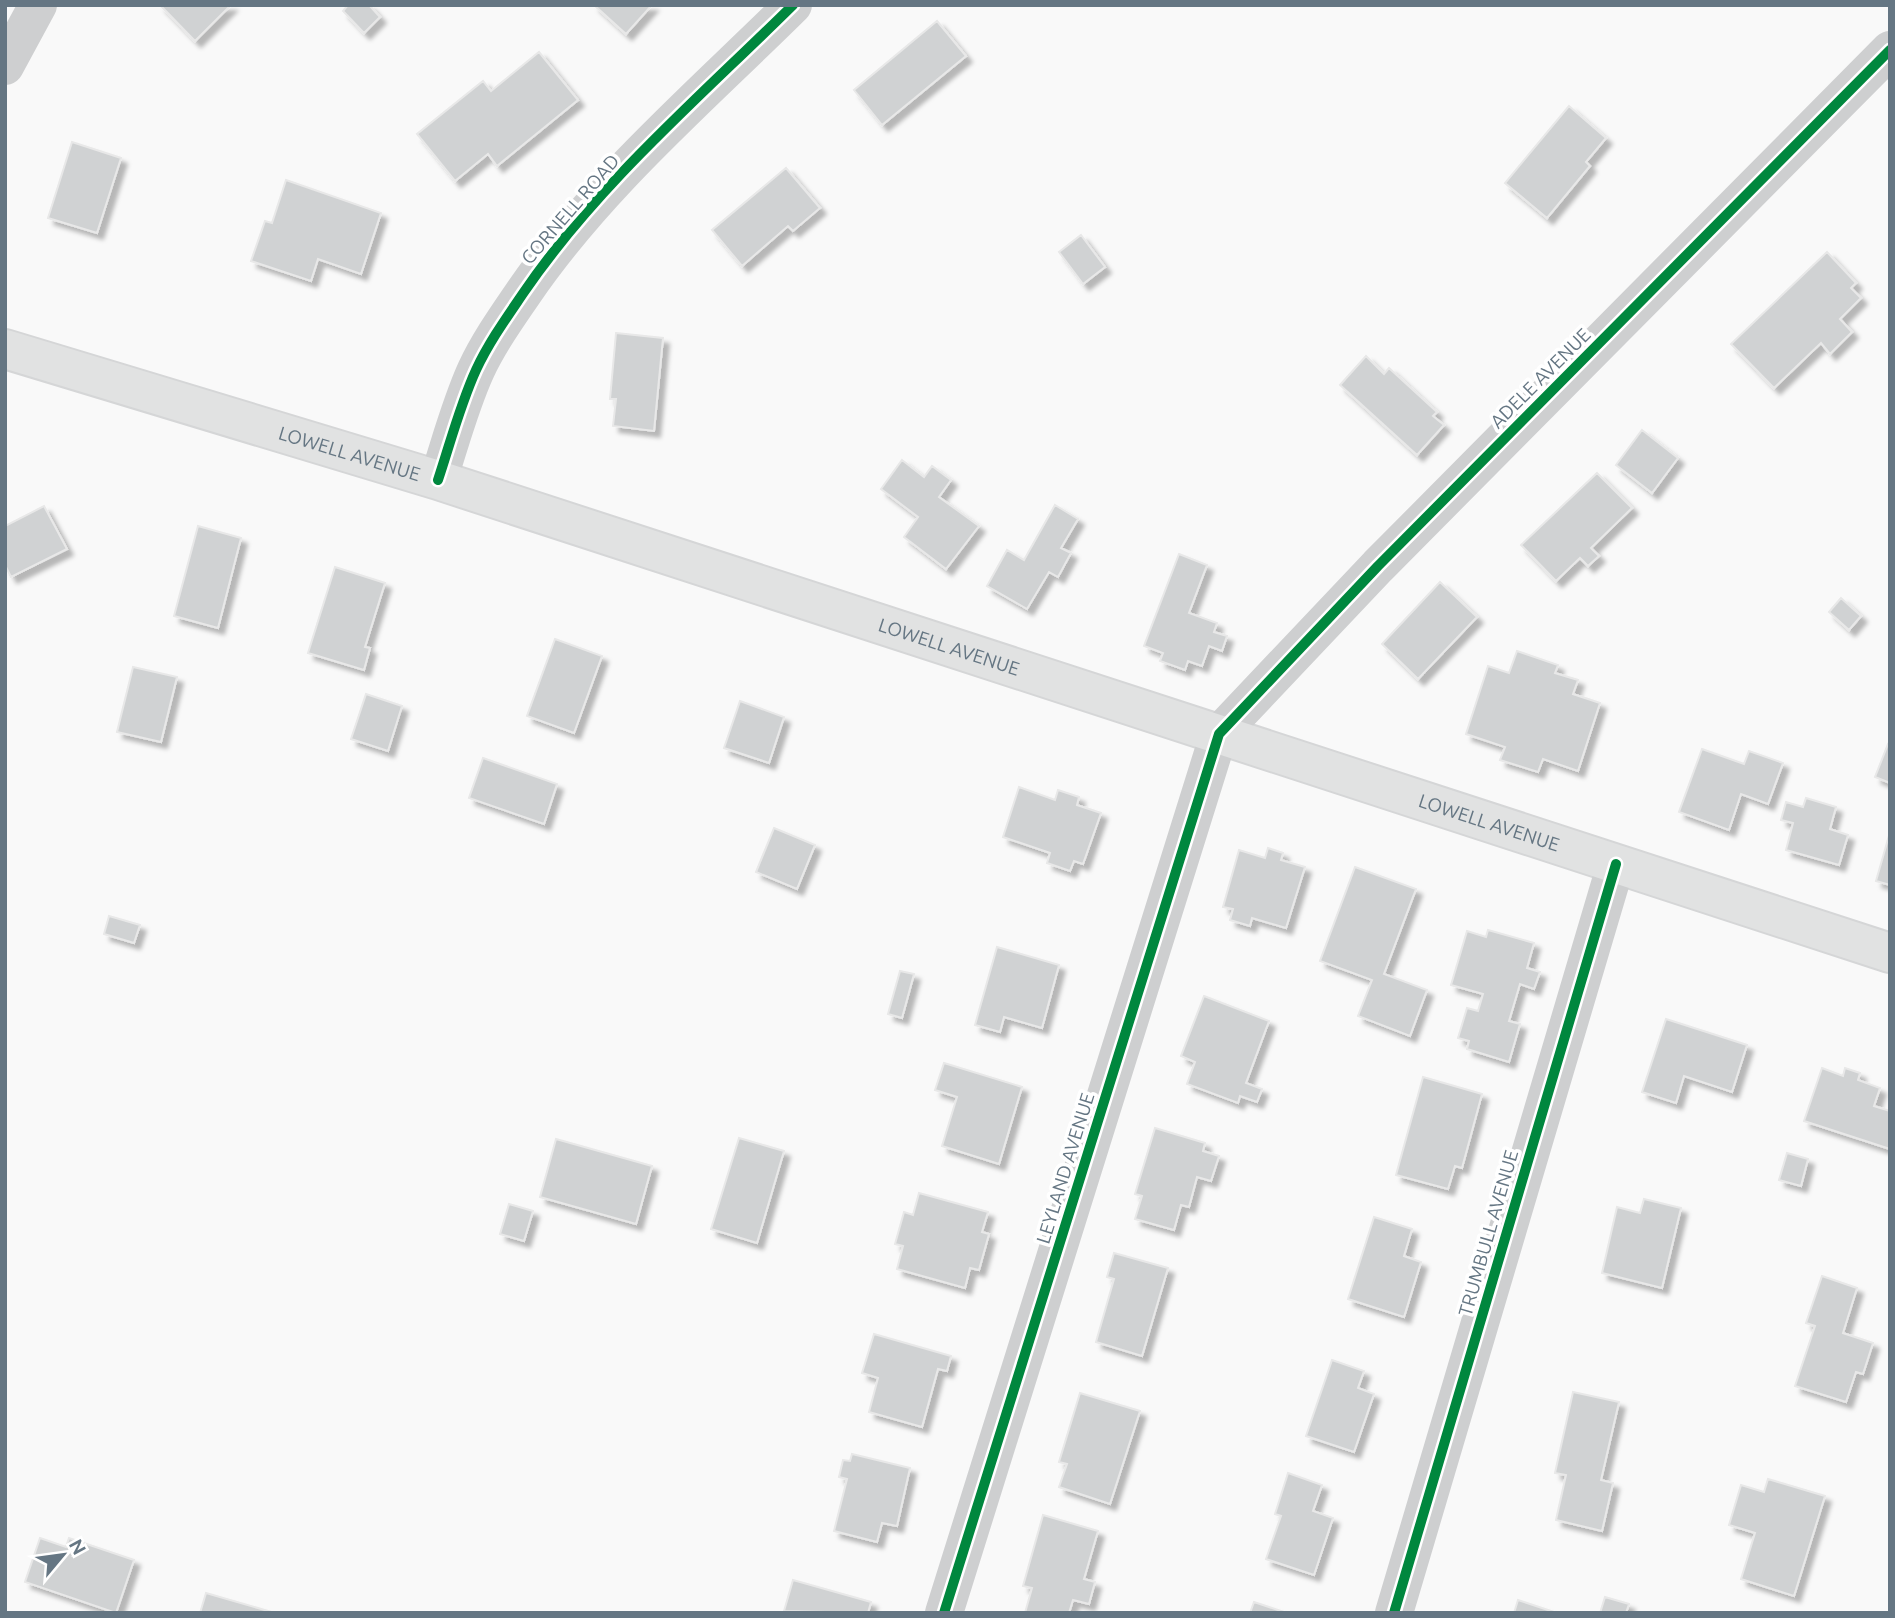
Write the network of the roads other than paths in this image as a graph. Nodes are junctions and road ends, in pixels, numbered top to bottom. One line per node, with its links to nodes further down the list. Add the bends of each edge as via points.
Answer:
1 (38, 5): 4 (street)
2 (793, 5): 6 (street, CORNELL ROAD, via 610,185 538,271 476,370)
3 (1890, 50): 7 (street, ADELE AVENUE, via 1378,566)
4 (5, 66)
5 (5, 349): 6 (main road, LOWELL AVENUE)
6 (438, 480): 7 (main road, LOWELL AVENUE)
7 (1219, 734): 8 (main road, LOWELL AVENUE); 10 (street, LEYLAND AVENUE)
8 (1616, 864): 9 (main road, LOWELL AVENUE); 11 (street, TRUMBULL AVENUE)
9 (1890, 953)
10 (944, 1613)
11 (1394, 1613)

